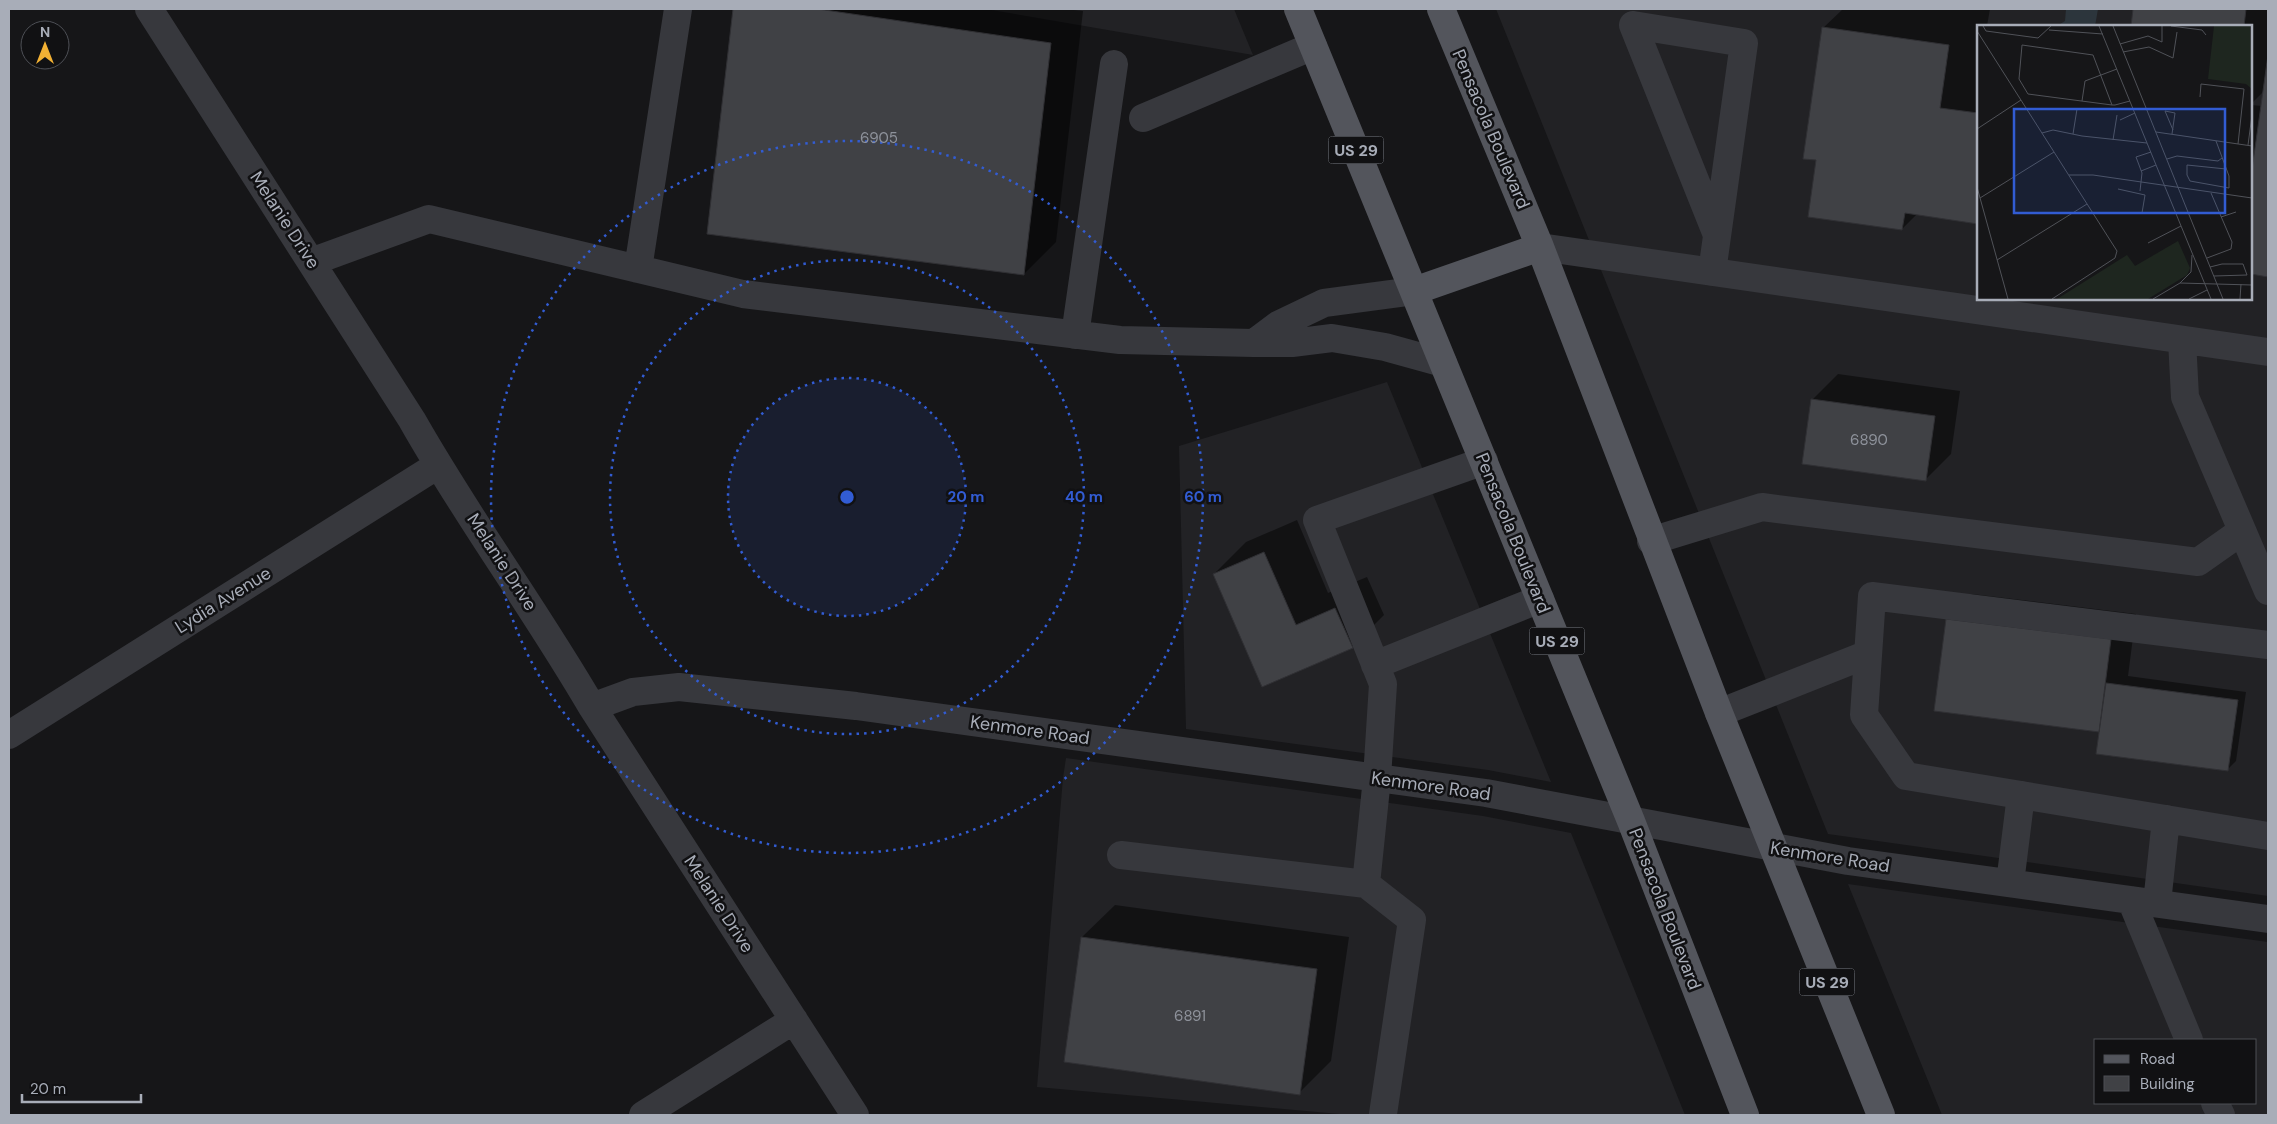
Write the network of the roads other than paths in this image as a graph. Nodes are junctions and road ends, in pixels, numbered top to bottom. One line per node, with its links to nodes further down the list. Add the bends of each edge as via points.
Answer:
1 (149, 9): 10 (street, Melanie Drive)
2 (678, 9): 11 (street)
3 (1298, 9): 5 (main road, Pensacola Boulevard / US 29)
4 (1441, 9): 9 (main road, Pensacola Boulevard / US 29)
5 (1313, 46): 7 (street); 13 (main road, Pensacola Boulevard / US 29)
6 (1114, 64): 14 (street)
7 (1143, 118)
8 (1717, 235): 8 (street, via 1744,43 1633,25 1651,70); 12 (street)
9 (1540, 248): 12 (street); 13 (main road); 22 (main road, Pensacola Boulevard / US 29)
10 (311, 262): 11 (street, via 429,219); 20 (street, Melanie Drive)
11 (638, 269): 14 (street, via 743,294)
12 (1712, 272): 15 (street)
13 (1414, 291): 16 (street, via 1324,303 1278,325); 18 (main road, Pensacola Boulevard / US 29)
14 (1076, 335): 16 (street, via 1120,340)
15 (2182, 340): 17 (street); 21 (street, via 2185,397)
16 (1254, 343): 18 (street, via 1332,338 1385,347)
17 (2268, 352)
18 (1443, 363): 19 (main road, Pensacola Boulevard / US 29)
19 (1484, 461): 24 (main road, Pensacola Boulevard / US 29); 27 (street, via 1317,520)
20 (438, 465): 28 (street, Melanie Drive, via 556,644); 30 (street, Lydia Avenue)
21 (2242, 531): 22 (street, via 2198,562 1762,507); 23 (street)
22 (1651, 541): 29 (main road, Pensacola Boulevard / US 29)
23 (2268, 591)
24 (1540, 599): 27 (street); 34 (main road, Pensacola Boulevard / US 29)
25 (2268, 645): 26 (street, via 1872,596)
26 (1868, 654): 29 (street); 32 (street, via 1864,715 1906,776)
27 (1375, 665): 31 (street, via 1383,684)
28 (592, 707): 31 (street, Kenmore Road, via 633,692 679,687 856,706); 42 (street, Melanie Drive)
29 (1719, 713): 36 (main road, Pensacola Boulevard / US 29)
30 (9, 735)
31 (1377, 778): 34 (street, Kenmore Road, via 1486,793); 39 (street)
32 (2021, 795): 33 (street); 38 (street)
33 (2166, 818): 35 (street); 40 (street)
34 (1631, 821): 36 (street, Kenmore Road); 47 (main road, Pensacola Boulevard / US 29)
35 (2268, 836)
36 (1773, 848): 38 (street, Kenmore Road); 48 (main road, Pensacola Boulevard / US 29)
37 (1121, 855): 39 (street)
38 (2010, 883): 40 (street, Kenmore Road)
39 (1366, 884): 44 (street, via 1412,920)
40 (2144, 902): 41 (street, Kenmore Road); 43 (street)
41 (2268, 919)
42 (794, 1020): 45 (street); 46 (street, Melanie Drive)
43 (2189, 1039)
44 (1383, 1114)
45 (643, 1115)
46 (855, 1115)
47 (1745, 1115)
48 (1881, 1115)

